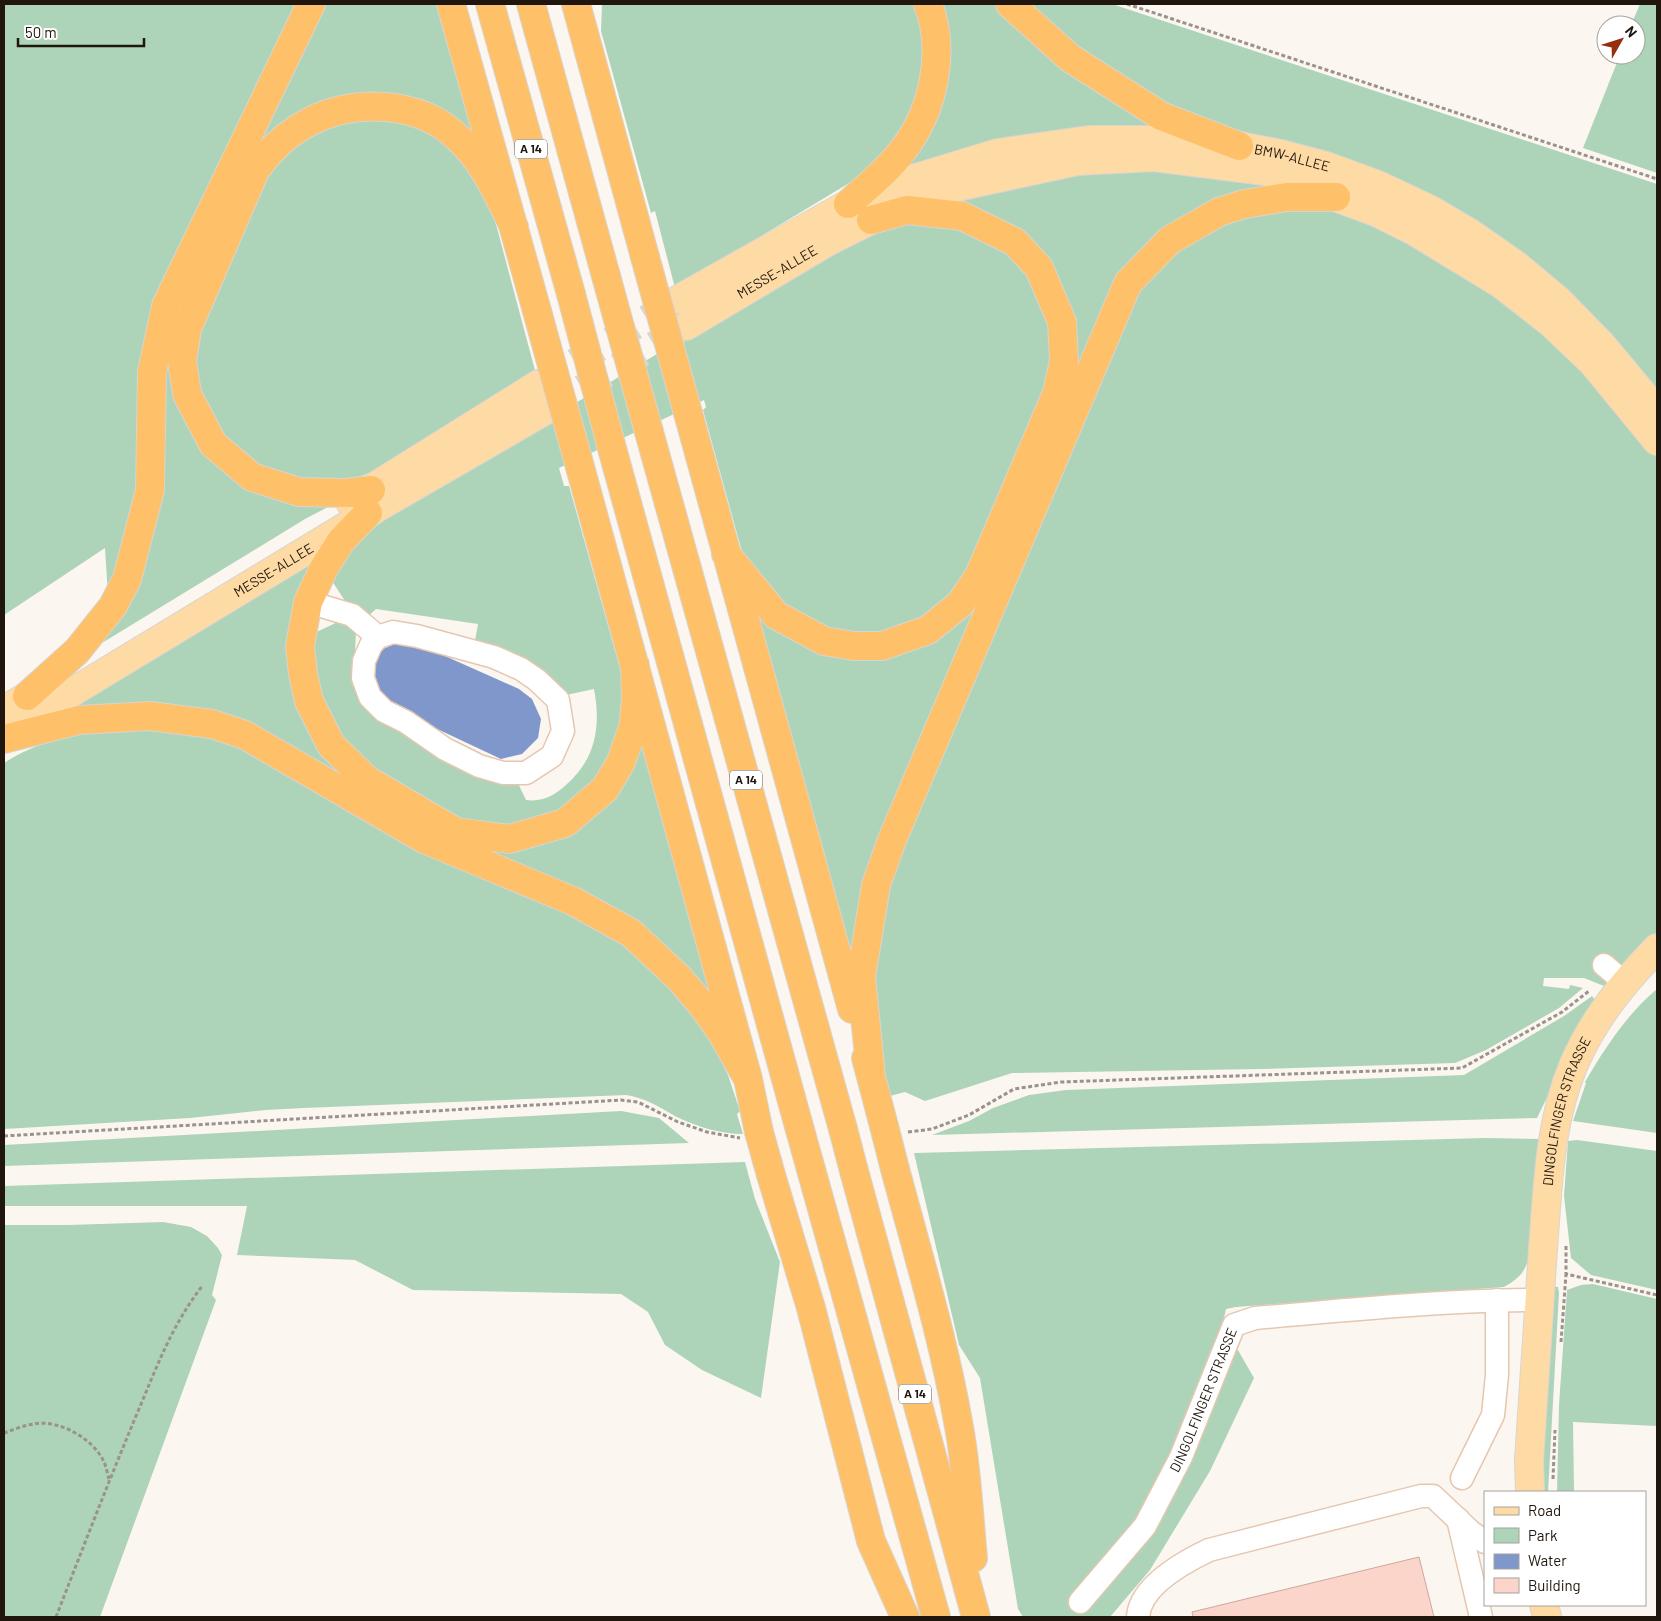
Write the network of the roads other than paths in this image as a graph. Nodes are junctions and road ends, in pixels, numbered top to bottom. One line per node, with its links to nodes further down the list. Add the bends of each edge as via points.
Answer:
1 (311, 4): 26 (highway, via 166,306 152,372 150,490 127,578 113,606 78,651)
2 (451, 4): 14 (highway)
3 (490, 4): 43 (highway, A 14, bridge)
4 (531, 4): 44 (highway, A 14, bridge)
5 (576, 4): 9 (highway)
6 (591, 4): 9 (highway)
7 (928, 4): 12 (highway, via 936,34 936,59 931,92 920,122 903,150)
8 (1010, 4): 10 (highway, via 1070,58 1161,116)
9 (586, 42): 22 (highway, bridge)
10 (1239, 146): 12 (main road, BMW-ALLEE, via 1169,140 1089,140 1007,151 896,184); 19 (main road, BMW-ALLEE, via 1299,158 1378,185 1431,210 1470,234 1516,265 1558,300 1602,345)
11 (1336, 197): 13 (main road, BMW-ALLEE, via 1266,171 1154,157 1077,161 934,192); 20 (main road, BMW-ALLEE, via 1414,231 1501,284 1551,323 1593,363); 33 (highway, via 1287,197 1218,212 1170,240 1128,283 892,840 876,885 861,977)
12 (848, 204): 15 (main road, MESSE-ALLEE)
13 (871, 220): 16 (main road, MESSE-ALLEE, via 829,240); 22 (highway, via 906,210 962,216 1015,242 1039,268 1062,322 1064,361 1057,393 979,576 960,604 928,630 882,646 854,646 824,641 776,616)
14 (514, 227): 21 (highway, via 485,170 458,138 428,117 400,108 353,107 307,122 265,156 255,171 187,329 182,361 187,394 213,444 252,477 299,492 346,493); 25 (highway, bridge)
15 (679, 299)
16 (686, 326)
17 (539, 384): 21 (main road, MESSE-ALLEE)
18 (546, 410): 21 (main road, MESSE-ALLEE)
19 (1657, 410)
20 (1657, 441)
21 (369, 502): 23 (highway, via 324,568); 26 (main road, MESSE-ALLEE); 28 (main road, MESSE-ALLEE)
22 (726, 554): 33 (highway)
23 (308, 602): 24 (lane, via 352,615); 25 (highway, via 300,646 302,674 309,701 331,745 367,780 456,832 508,839 565,823 605,789 621,762 633,728)
24 (378, 637): 24 (lane, via 393,632 416,636 494,657 521,669 558,700 563,731 552,756 526,773 503,773 479,766 384,711 370,697 363,678 364,661)
25 (635, 665): 34 (highway)
26 (27, 696): 27 (main road, MESSE-ALLEE)
27 (4, 710)
28 (4, 735)
29 (4, 739): 34 (highway, via 79,720 150,716 212,724 245,735 424,839 574,901 631,933 679,978 702,1005)
30 (1657, 948): 32 (main road, DINGOLFINGER STRASSE)
31 (1604, 965): 32 (lane)
32 (1618, 990): 36 (main road, DINGOLFINGER STRASSE, via 1574,1064 1554,1134)
33 (871, 1076): 44 (highway, bridge, via 894,1130 896,1170 942,1345 959,1426)
34 (748, 1078): 42 (highway, bridge, via 747,1135 771,1175 811,1308 871,1541)
35 (1498, 1300): 36 (lane, DINGOLFINGER STRASSE); 37 (lane, via 1493,1414); 41 (lane, DINGOLFINGER STRASSE, via 1255,1318 1234,1325 1181,1457 1144,1526)
36 (1540, 1300): 38 (main road, DINGOLFINGER STRASSE, via 1529,1460)
37 (1462, 1478)
38 (1541, 1487)
39 (1458, 1519): 40 (lane); 45 (lane, via 1433,1496 1421,1496 1209,1550 1188,1560 1152,1587); 46 (lane)
40 (1484, 1541)
41 (1080, 1602)
42 (905, 1617)
43 (936, 1617)
44 (977, 1617)
45 (1138, 1617)
46 (1482, 1617)

